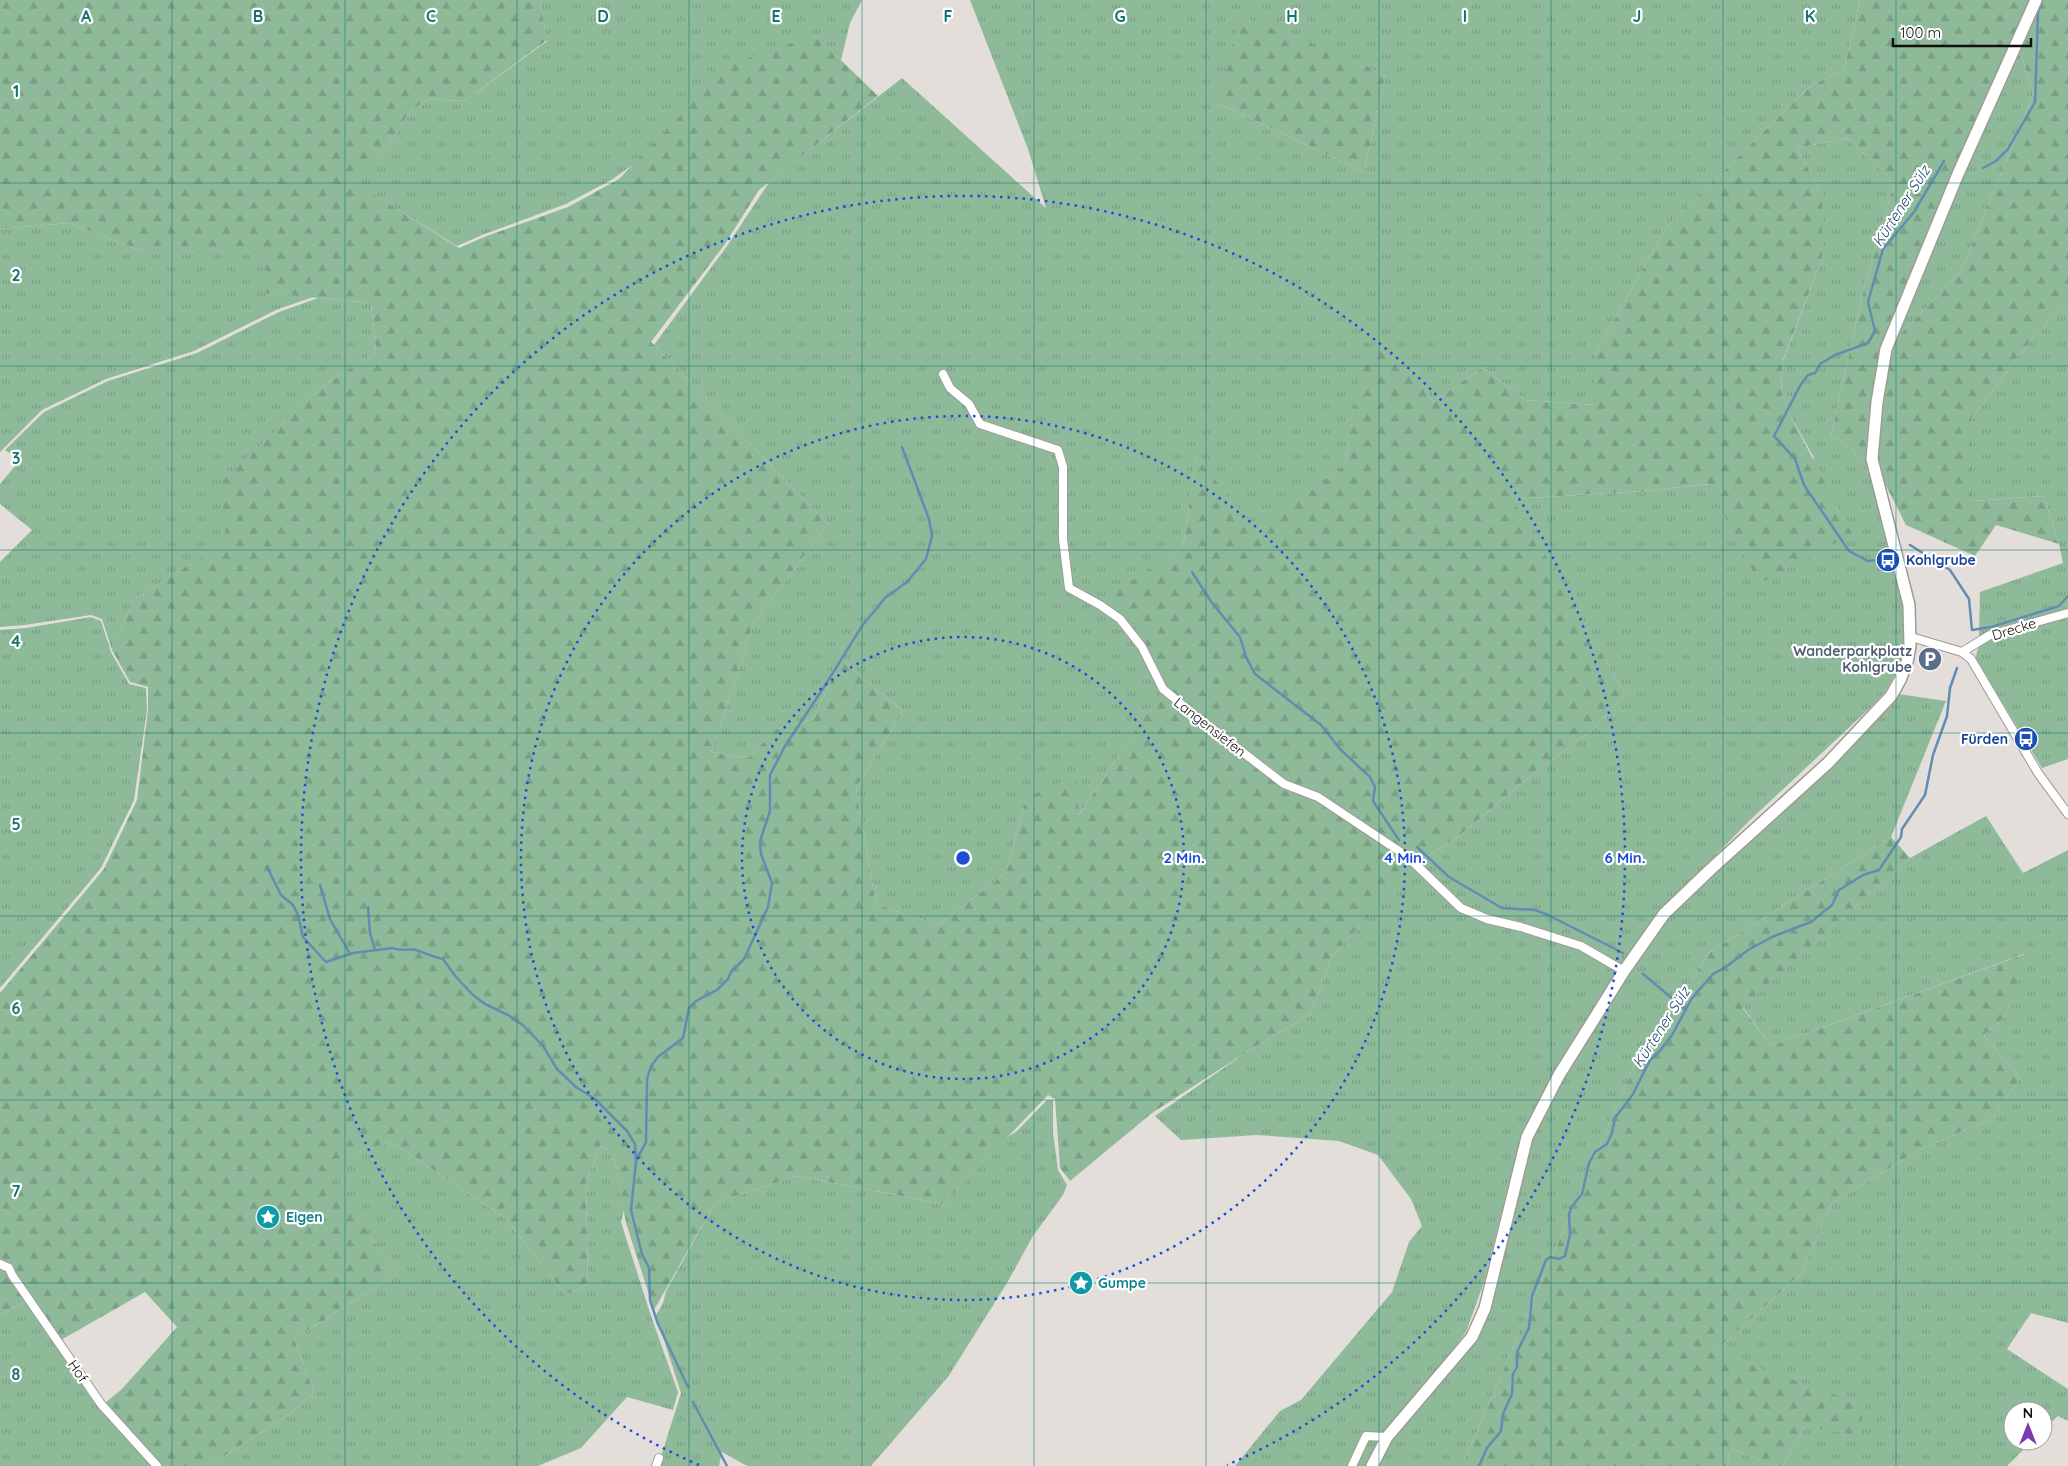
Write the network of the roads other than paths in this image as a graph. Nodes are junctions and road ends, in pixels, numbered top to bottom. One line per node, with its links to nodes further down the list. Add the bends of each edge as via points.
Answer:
1 (2036, 0): 4 (main road, via 1954,182 1886,349 1872,459 1907,594)
2 (943, 374): 7 (street, Langensiefen, via 950,388 969,404 980,424 1058,450 1063,467 1062,529 1069,588 1120,619 1142,646 1162,689 1284,784 1318,797 1408,857 1461,908 1487,919 1581,946)
3 (2068, 613): 5 (street, Drecke, via 1990,635)
4 (1911, 637): 5 (street); 7 (main road, via 1904,670 1891,696 1828,763 1664,914)
5 (1962, 652): 6 (street, via 1977,669 2038,773)
6 (2068, 814)
7 (1624, 971): 9 (main road, via 1559,1075 1527,1137 1485,1308 1472,1337)
8 (0, 1264): 10 (street, Hof, via 9,1268 101,1404)
9 (1387, 1437): 11 (street, via 1366,1436); 12 (main road)
10 (157, 1466)
11 (1352, 1466)
12 (1372, 1466)

